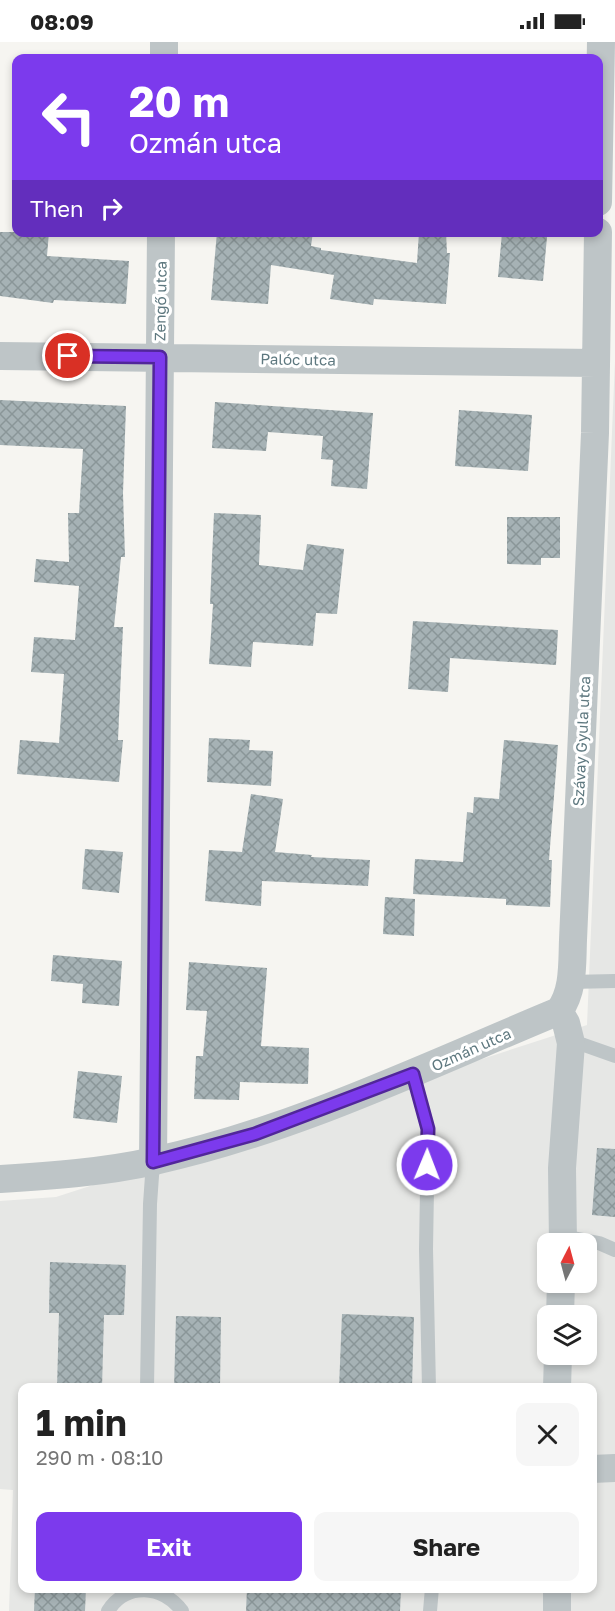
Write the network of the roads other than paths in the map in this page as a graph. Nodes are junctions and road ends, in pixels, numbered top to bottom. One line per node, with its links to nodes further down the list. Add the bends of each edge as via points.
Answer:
1 (161, 237): 4 (street, Zengő utca)
2 (598, 237): 5 (street, Szávay Gyula utca)
3 (0, 356): 4 (street, Palóc utca)
4 (160, 357): 5 (street, Palóc utca); 12 (street, Zengő utca)
5 (596, 363): 7 (street, Szávay Gyula utca)
6 (615, 981): 7 (lane)
7 (570, 982): 8 (street, Szávay Gyula utca, via 566,1002)
8 (559, 1011): 9 (street); 11 (street, Ozmán utca)
9 (571, 1043): 10 (lane); 14 (street, via 562,1168)
10 (615, 1056)
11 (413, 1074): 12 (street, Ozmán utca, via 255,1134); 19 (lane, via 428,1129)
12 (153, 1162): 13 (street, Ozmán utca); 18 (lane)
13 (0, 1179)
14 (563, 1233)
15 (597, 1243): 16 (lane)
16 (615, 1250)
17 (558, 1365): 20 (street)
18 (147, 1383)
19 (429, 1383)
20 (558, 1383)
21 (615, 1468): 22 (street)
22 (597, 1469)
23 (124, 1593): 29 (lane)
24 (163, 1593): 28 (lane)
25 (170, 1593): 28 (lane)
26 (432, 1593): 30 (lane)
27 (557, 1593): 31 (street)
28 (178, 1606)
29 (108, 1611)
30 (430, 1611)
31 (557, 1611)

